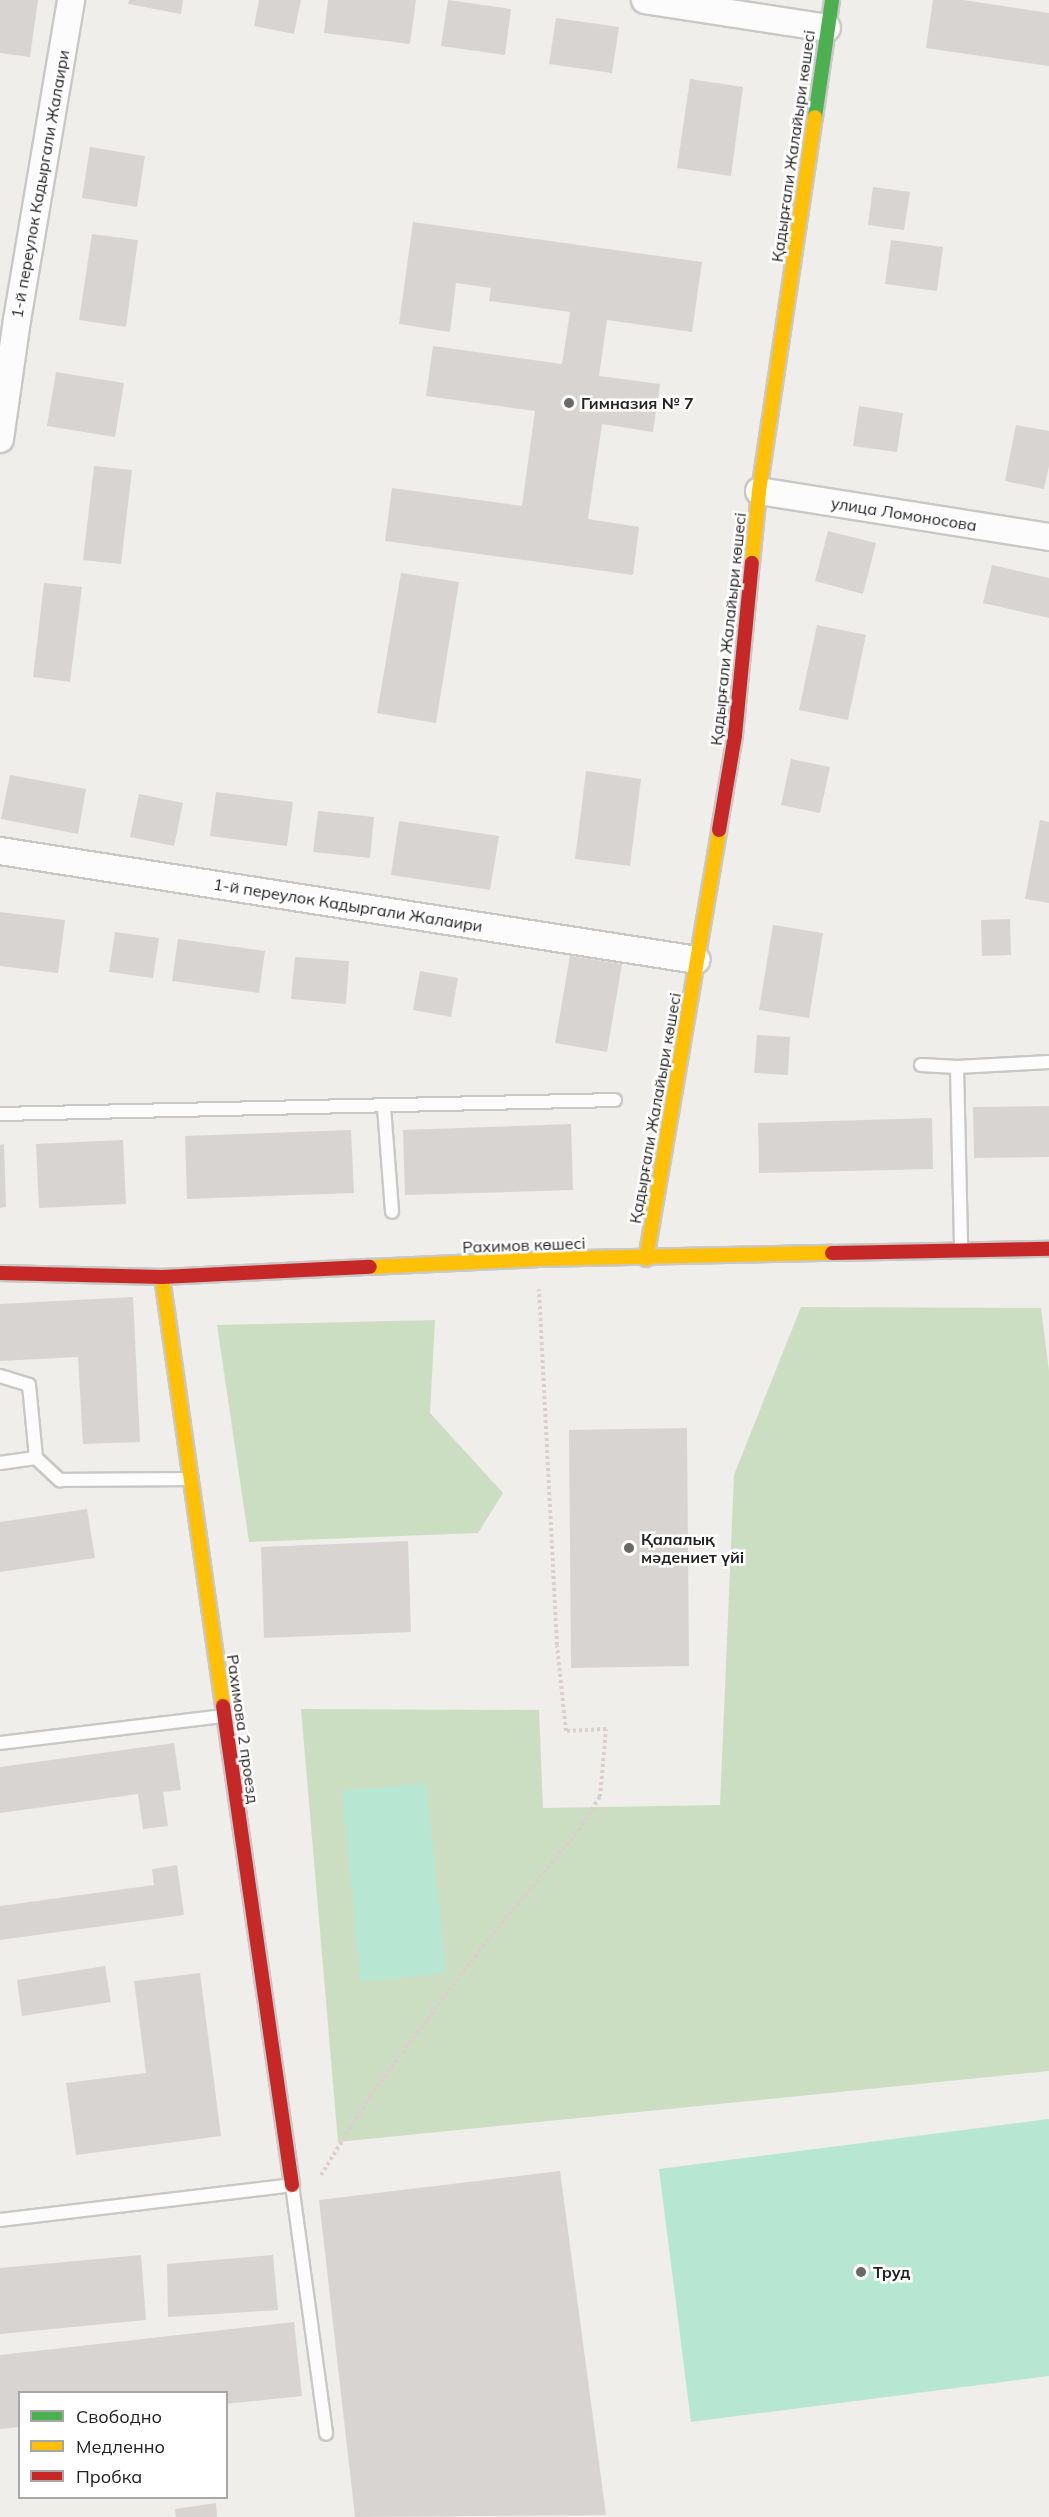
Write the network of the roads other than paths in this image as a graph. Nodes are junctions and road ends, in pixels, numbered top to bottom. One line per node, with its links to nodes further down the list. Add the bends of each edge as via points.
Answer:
1 (71, 0): 5 (street, 1-й переулок Кадыргали Жалаири)
2 (645, 0): 4 (street)
3 (832, 0): 4 (street, Қадырғали Жалайыри көшесі)
4 (827, 28): 7 (street, Қадырғали Жалайыри көшесі)
5 (8, 319): 6 (street, 1-й переулок Кадыргали Жалаири)
6 (0, 439)
7 (759, 491): 8 (street, улица Ломоносова); 10 (street, Қадырғали Жалайыри көшесі, via 735,735)
8 (1049, 537)
9 (0, 851): 10 (street, 1-й переулок Кадыргали Жалаири)
10 (697, 960): 20 (street, Қадырғали Жалайыри көшесі)
11 (1049, 1062): 13 (lane)
12 (921, 1065): 13 (lane)
13 (957, 1067): 18 (lane)
14 (615, 1100): 15 (lane)
15 (384, 1107): 16 (lane); 17 (lane)
16 (0, 1114)
17 (392, 1212)
18 (961, 1249): 19 (street, Рахимов көшесі); 20 (street, Рахимов көшесі)
19 (1049, 1249)
20 (646, 1259): 22 (street, Рахимов көшесі, via 537,1259)
21 (0, 1273): 22 (street, Рахимов көшесі)
22 (162, 1277): 26 (street, Рахимова 2 проезд)
23 (0, 1376): 24 (lane, via 29,1384)
24 (36, 1458): 25 (lane); 26 (lane, via 60,1480)
25 (0, 1462)
26 (191, 1479): 27 (street, Рахимова 2 проезд)
27 (225, 1716): 28 (lane); 29 (street, Рахимова 2 проезд)
28 (0, 1743)
29 (292, 2185): 30 (lane); 31 (lane)
30 (0, 2220)
31 (326, 2434)

